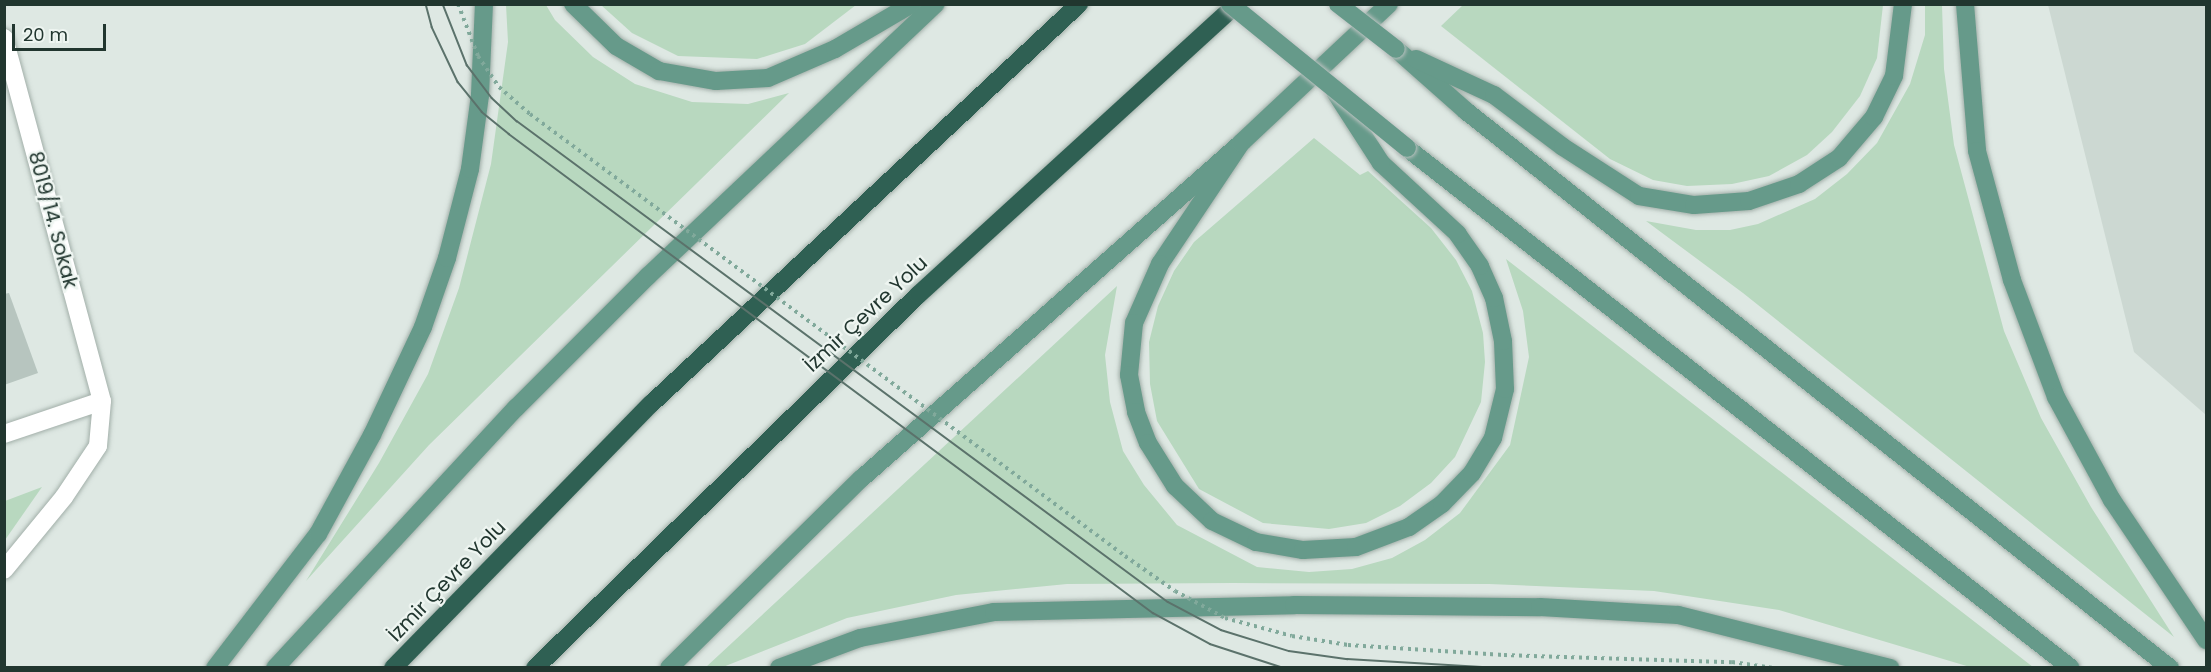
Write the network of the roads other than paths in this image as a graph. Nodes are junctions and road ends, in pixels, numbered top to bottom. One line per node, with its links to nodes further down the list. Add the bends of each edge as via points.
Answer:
1 (484, 4): 20 (main road, via 480,94 470,169 447,258 423,327 372,435 318,534)
2 (573, 4): 3 (main road, via 616,46 659,71 716,81 768,78 835,49)
3 (912, 4)
4 (936, 4): 21 (main road, via 664,260 516,408)
5 (1080, 4): 22 (highway, İzmir Çevre Yolu, via 651,404)
6 (1230, 4): 14 (main road, bridge)
7 (1237, 4): 23 (highway, İzmir Çevre Yolu, via 918,295)
8 (1338, 4): 13 (main road, bridge)
9 (1389, 4): 15 (main road)
10 (1903, 4): 13 (main road, via 1894,76 1874,117 1839,158 1799,184 1749,201 1694,205 1639,196 1563,147 1494,95)
11 (1965, 4): 19 (main road, via 1977,151 2012,280 2056,397 2112,500)
12 (4, 39): 16 (street, 8019/14. Sokak)
13 (1396, 49): 28 (main road, via 1466,111)
14 (1329, 83): 15 (main road, bridge, via 1382,163 1458,234 1480,266 1494,298 1503,341 1505,389 1493,438 1472,473 1442,504 1409,527 1356,547 1303,550 1256,542 1212,521 1175,486 1148,443 1136,412 1129,375 1134,323 1160,264); 27 (main road, bridge)
15 (1241, 143): 24 (main road, via 862,478)
16 (102, 401): 17 (street); 18 (street, via 98,446 64,497)
17 (4, 434)
18 (4, 570)
19 (2206, 640)
20 (215, 668)
21 (275, 668)
22 (393, 668)
23 (535, 668)
24 (669, 668)
25 (779, 668): 26 (main road, via 860,638 994,612 1294,605 1540,607 1678,615)
26 (1891, 668)
27 (2071, 668)
28 (2170, 668)

